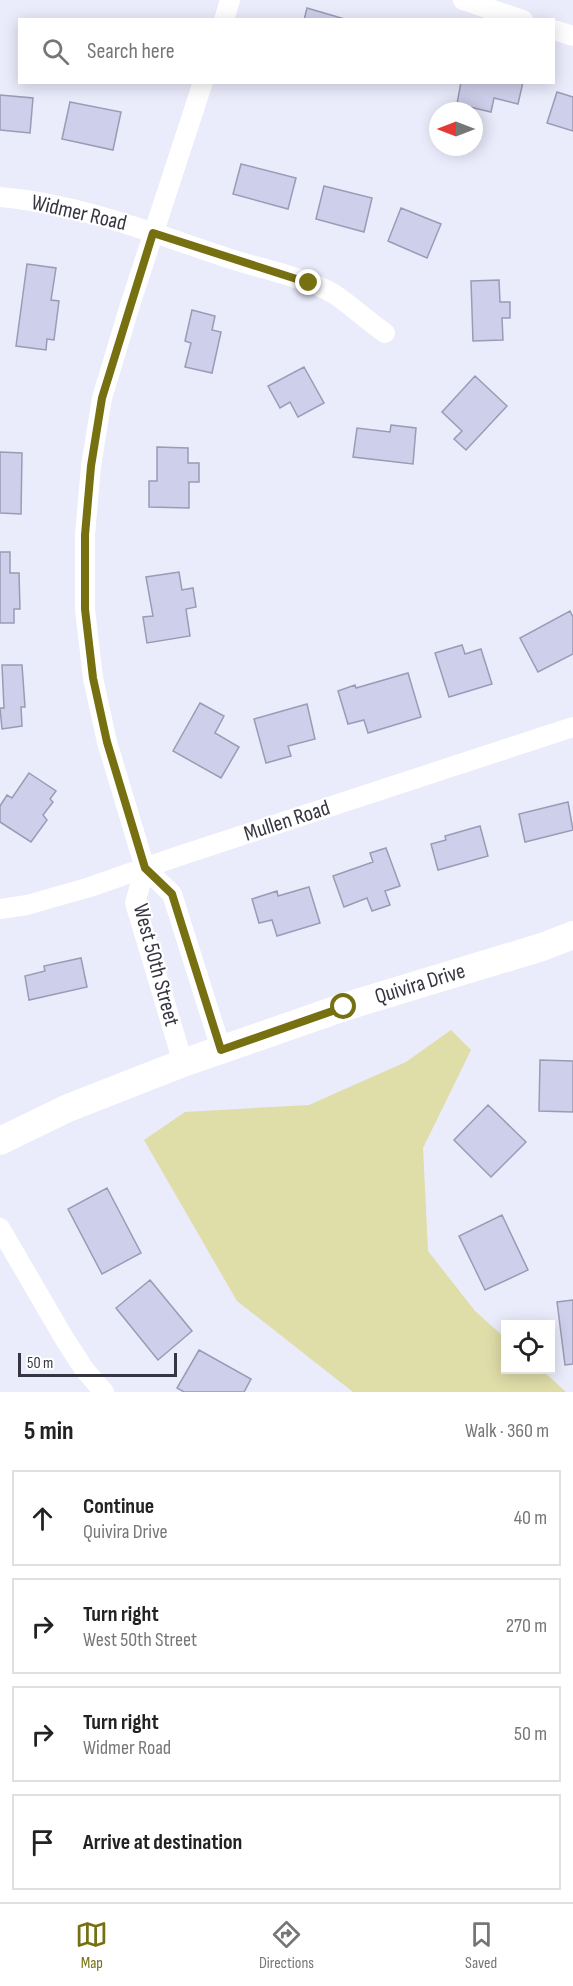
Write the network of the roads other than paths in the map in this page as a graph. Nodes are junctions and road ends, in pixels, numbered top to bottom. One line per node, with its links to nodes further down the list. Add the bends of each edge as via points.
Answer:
1 (230, 0): 3 (street)
2 (463, 0): 4 (street)
3 (225, 18)
4 (517, 18)
5 (555, 30): 6 (street)
6 (573, 36)
7 (202, 84): 9 (street, West 50th Street)
8 (0, 197): 9 (street, Widmer Road, via 70,208)
9 (153, 233): 10 (street, Widmer Road, via 309,283 333,294); 12 (street, West 50th Street, via 102,398 85,535 85,609 93,678 107,742)
10 (385, 333)
11 (573, 727): 12 (street, Mullen Road)
12 (145, 868): 13 (street, Mullen Road, via 27,905); 15 (street, West 50th Street, via 172,894); 16 (street, West 50th Street, via 135,903)
13 (0, 909)
14 (573, 935): 15 (main road, Quivira Drive)
15 (221, 1050): 16 (main road, Quivira Drive)
16 (183, 1063): 17 (main road, Quivira Drive, via 68,1108)
17 (0, 1141)
18 (0, 1228): 19 (street, via 64,1338)
19 (104, 1392)

